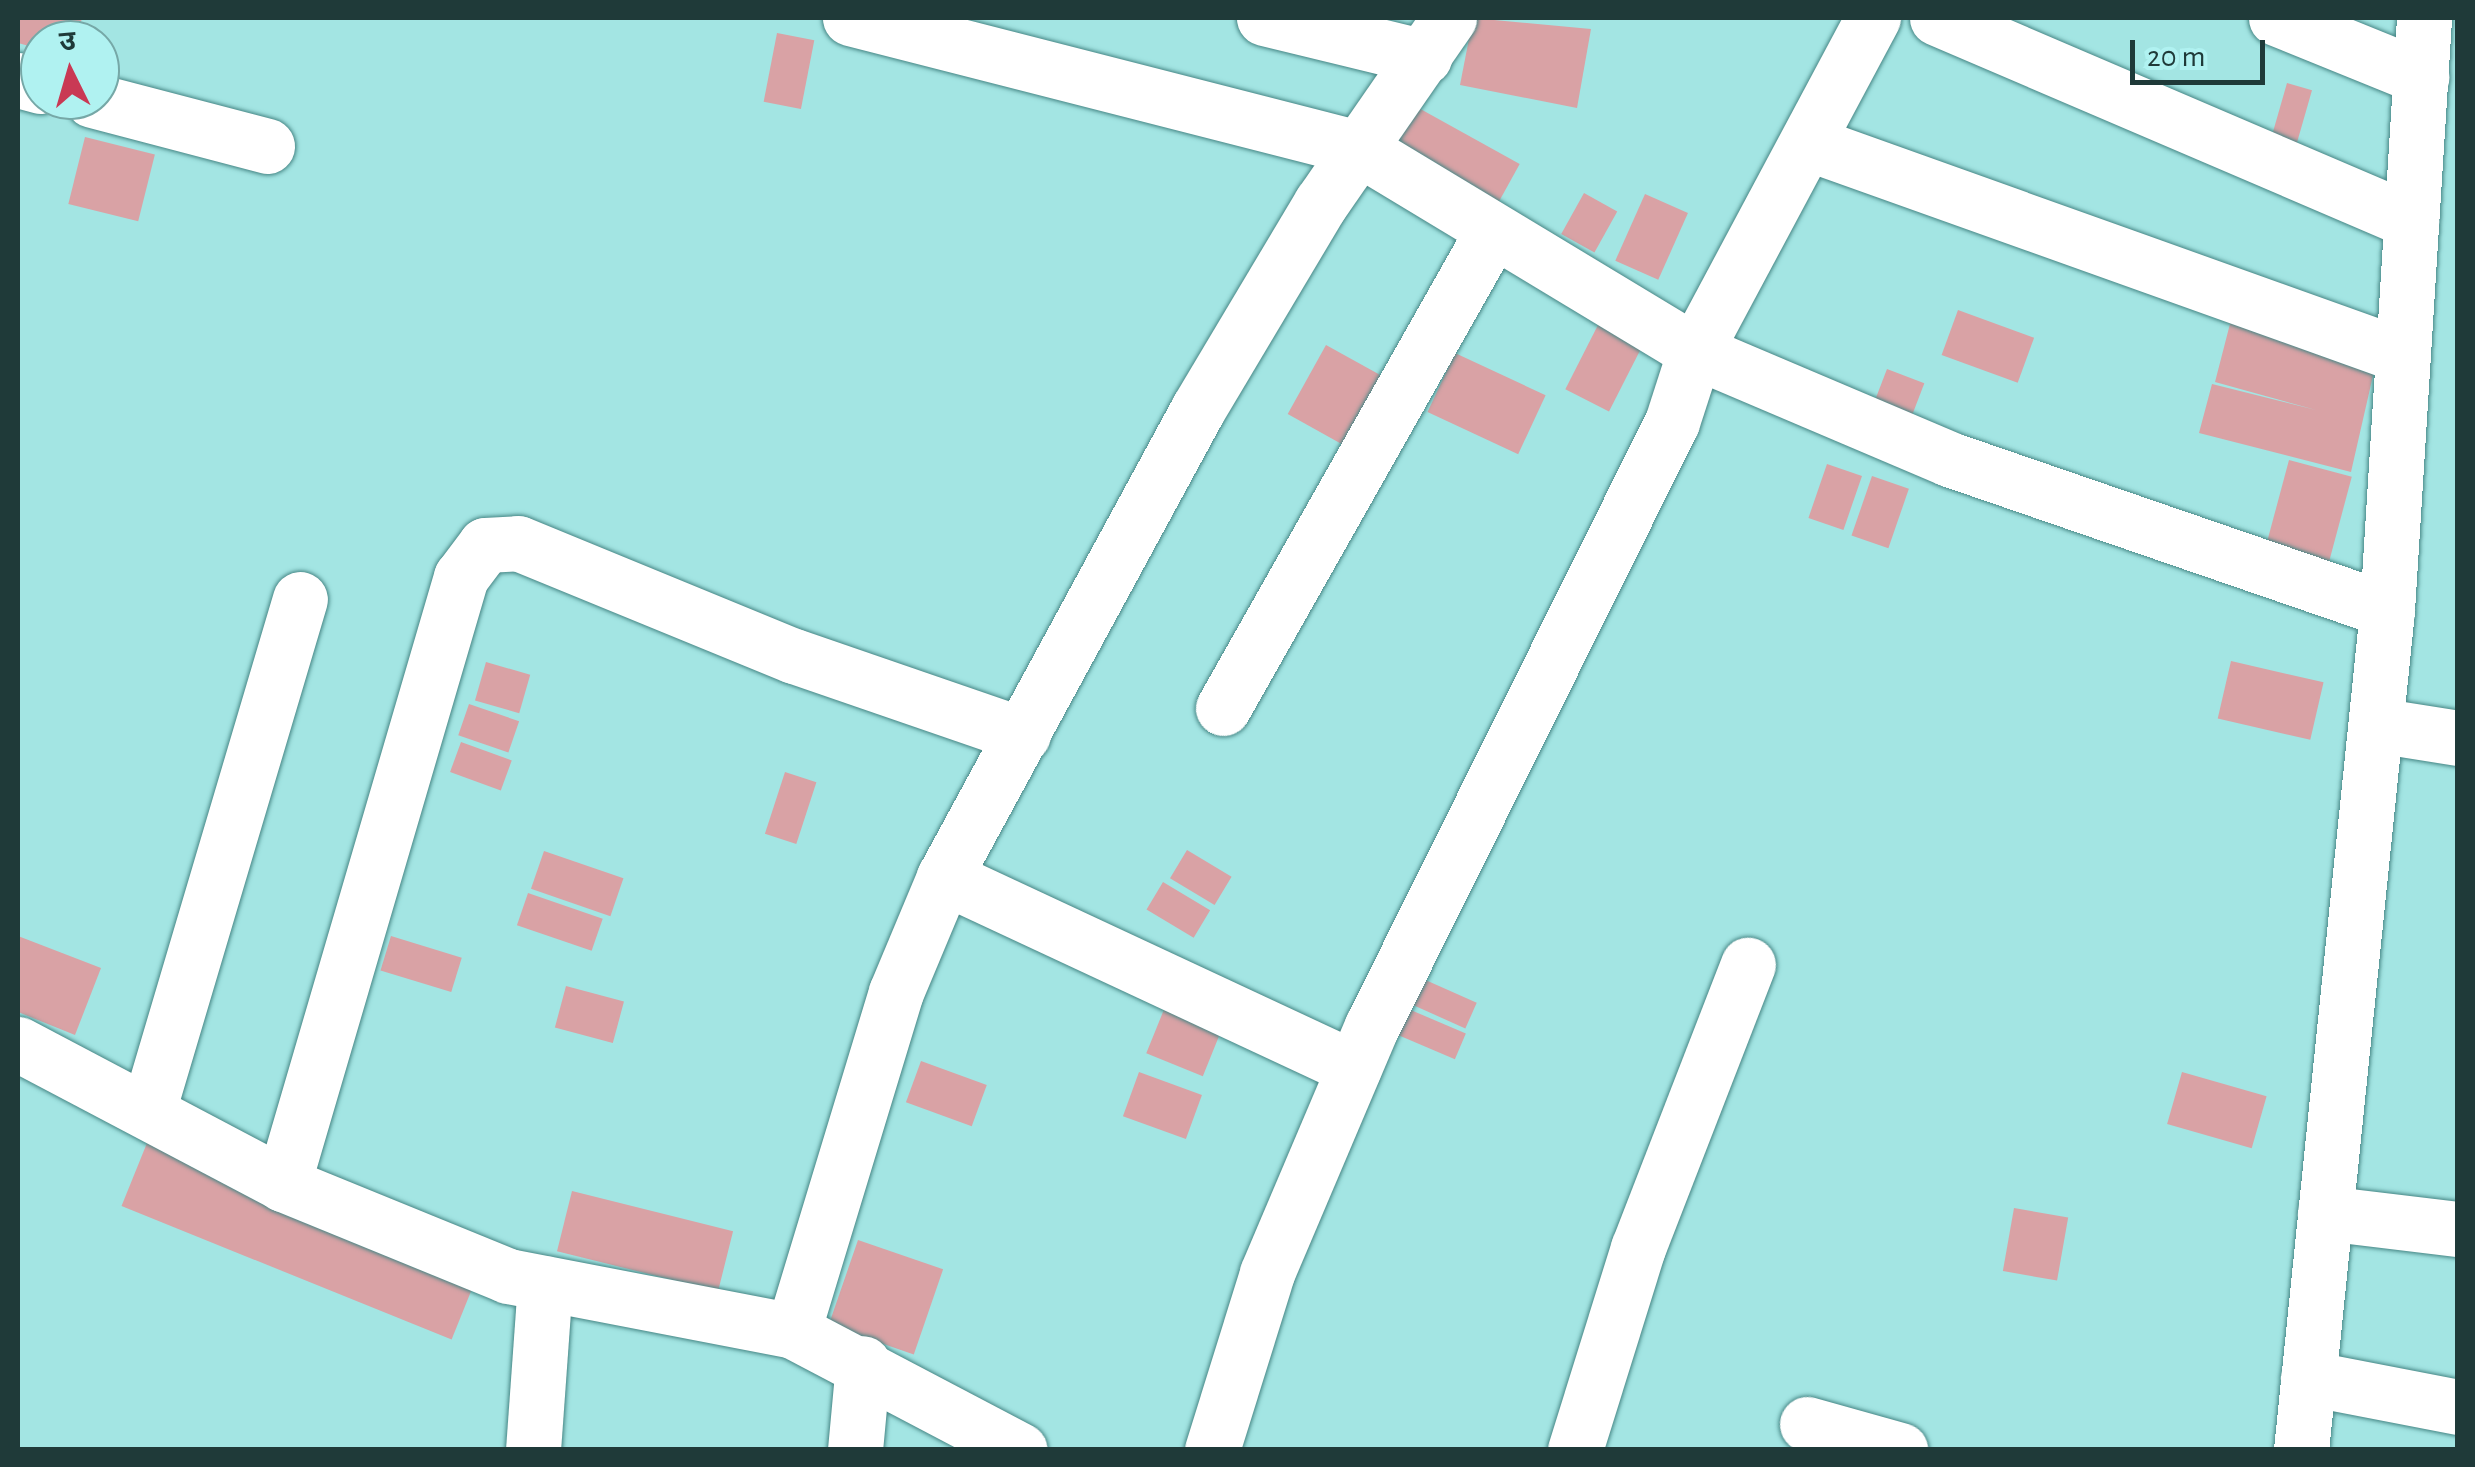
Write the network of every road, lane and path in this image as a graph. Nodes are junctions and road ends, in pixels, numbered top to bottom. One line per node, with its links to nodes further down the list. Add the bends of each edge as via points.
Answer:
1 (850, 18): 12 (street)
2 (1264, 18): 7 (street)
3 (1873, 18): 10 (street)
4 (1937, 18): 13 (street)
5 (2276, 18): 8 (street)
6 (2424, 18): 8 (street)
7 (1436, 37): 12 (street)
8 (2421, 77): 13 (street)
9 (120, 107): 11 (street)
10 (1808, 143): 15 (street); 16 (street)
11 (266, 146)
12 (1358, 148): 14 (street); 21 (street, via 1198,408)
13 (2411, 221): 16 (street)
14 (1491, 234): 15 (street); 19 (street)
15 (1695, 351): 18 (street, via 1949,459); 26 (street, via 1672,422)
16 (2402, 355): 18 (street)
17 (300, 599): 27 (street)
18 (2387, 610): 20 (street)
19 (1222, 708)
20 (2376, 725): 22 (street); 29 (street)
21 (1023, 735): 23 (street); 28 (street, via 794,656 518,543 485,545 461,577)
22 (2458, 738)
23 (944, 878): 26 (street); 32 (street, via 896,992)
24 (1748, 966): 41 (street, via 1638,1248)
25 (18, 1044): 27 (street)
26 (1354, 1068): 40 (street, via 1267,1272)
27 (148, 1111): 28 (street)
28 (283, 1184): 31 (street)
29 (2325, 1213): 30 (street); 34 (street)
30 (2458, 1229)
31 (545, 1283): 32 (street); 37 (street)
32 (793, 1331): 33 (street)
33 (863, 1364): 38 (street); 39 (street)
34 (2308, 1378): 35 (street); 43 (street)
35 (2458, 1406)
36 (1807, 1424): 42 (street)
37 (533, 1450)
38 (856, 1450)
39 (1020, 1450)
40 (1212, 1450)
41 (1574, 1450)
42 (1900, 1450)
43 (2301, 1450)

